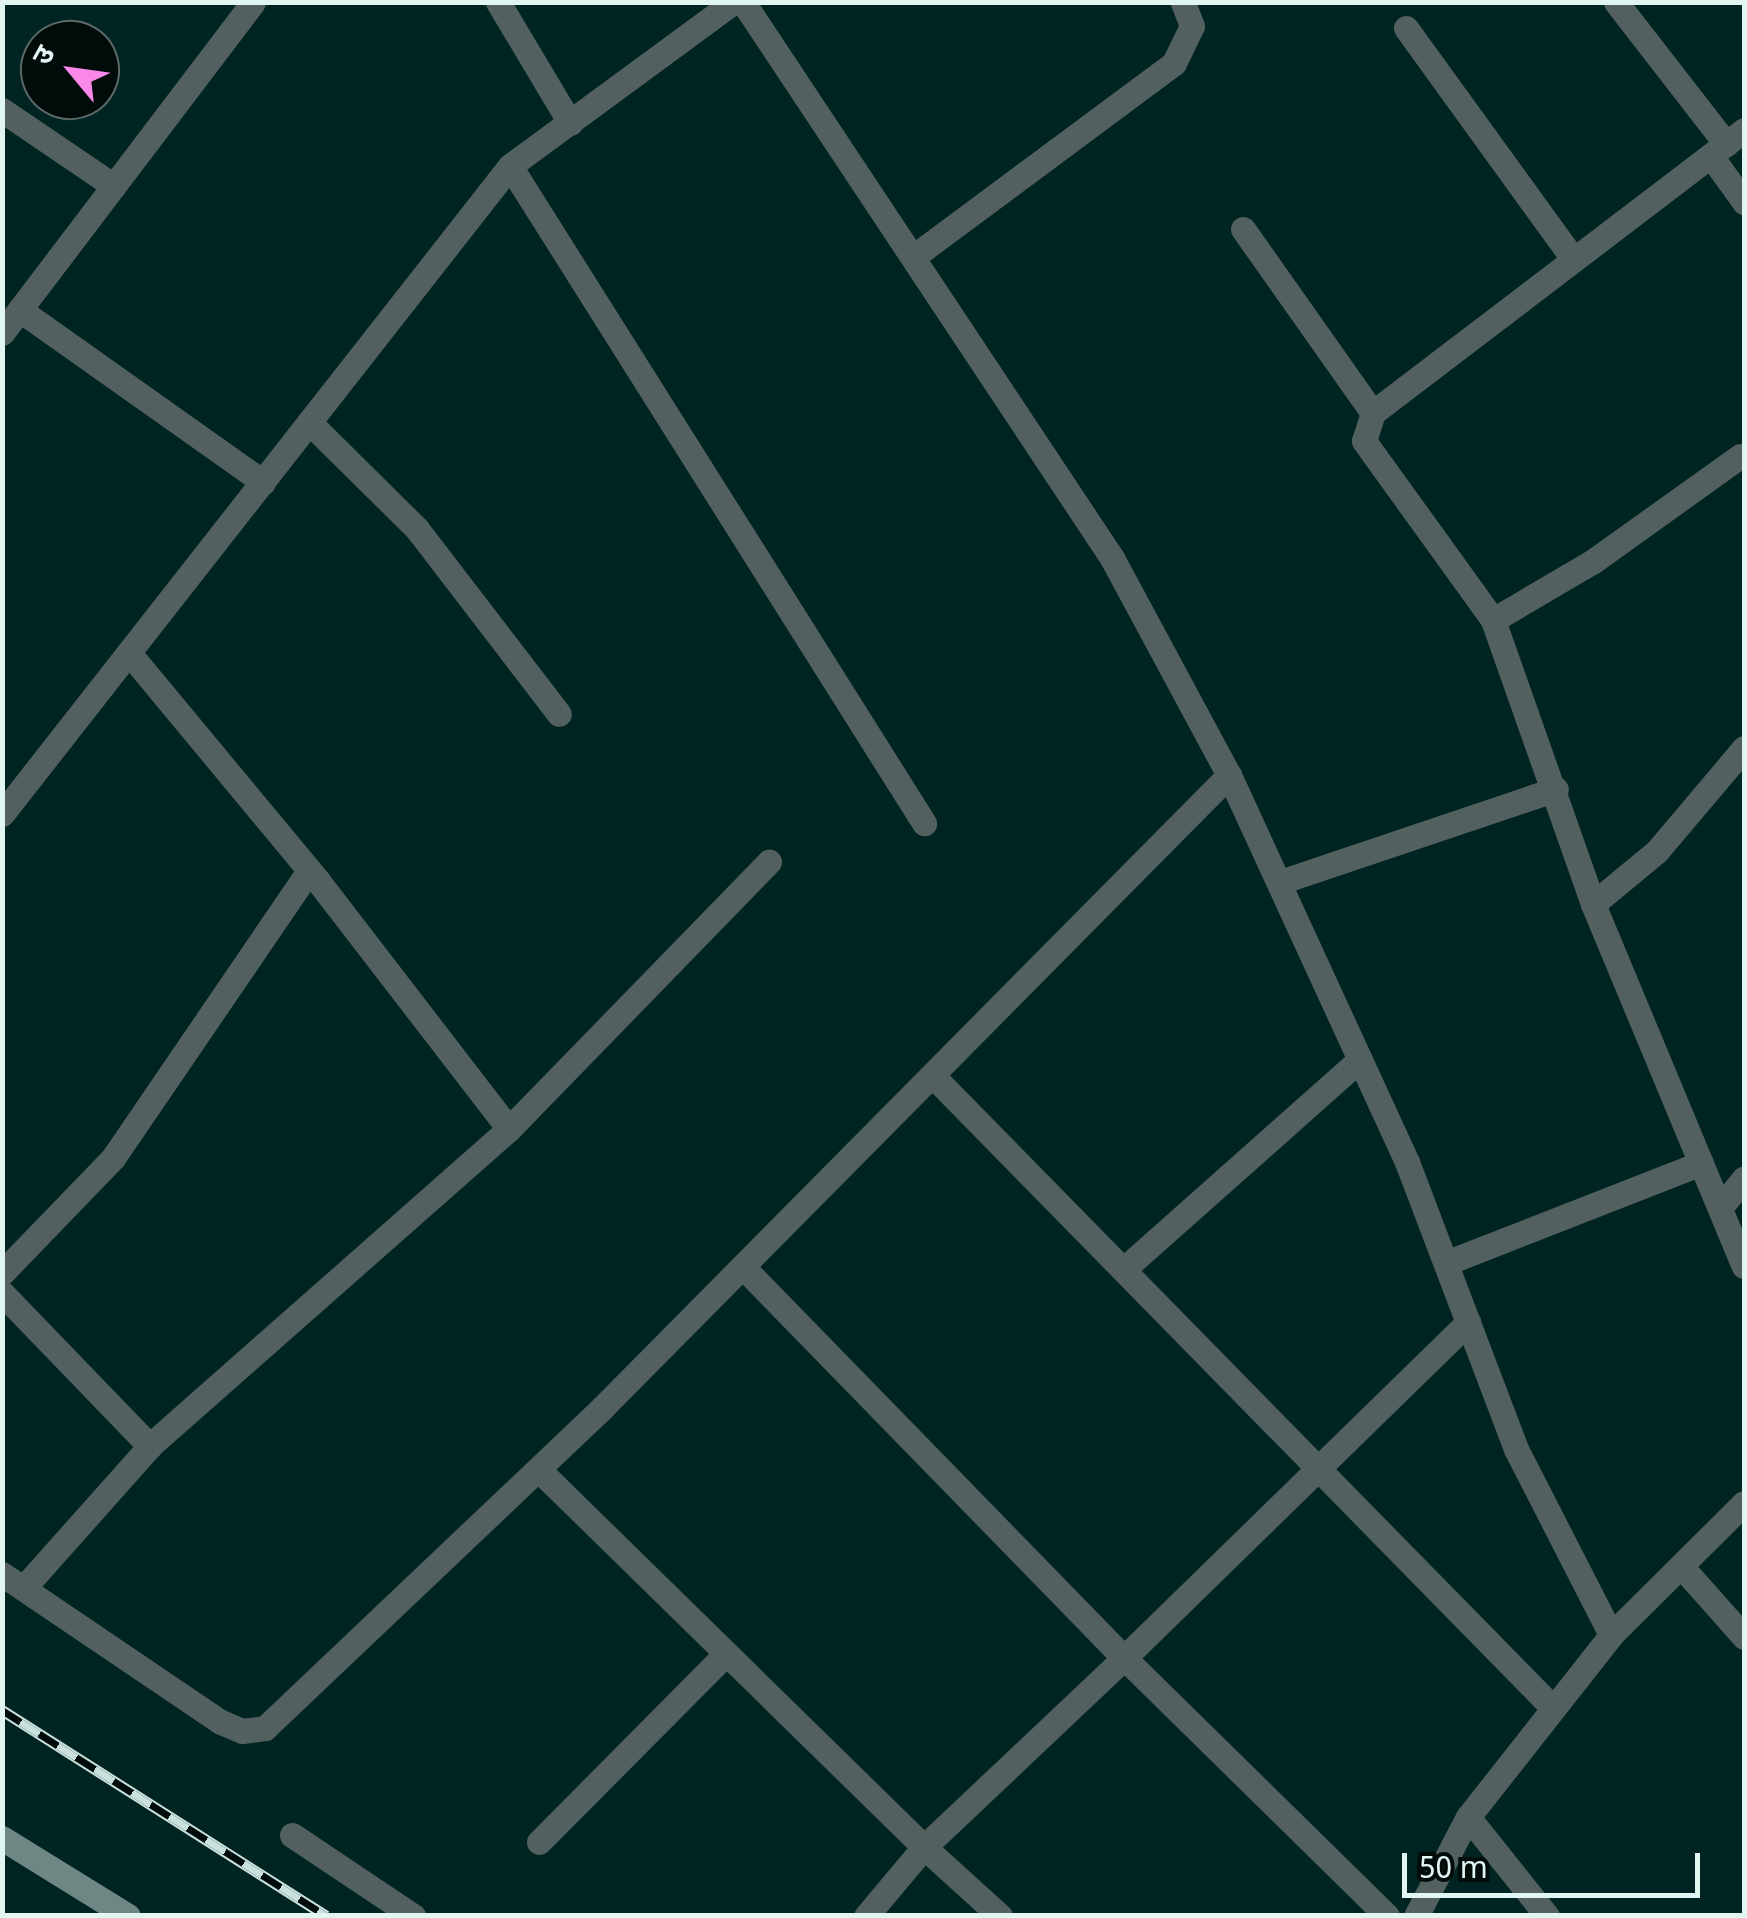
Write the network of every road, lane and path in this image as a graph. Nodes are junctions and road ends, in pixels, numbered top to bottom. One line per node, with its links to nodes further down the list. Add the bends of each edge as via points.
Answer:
1 (253, 2): 12 (street)
2 (498, 2): 9 (street)
3 (733, 2): 9 (street)
4 (743, 2): 15 (street)
5 (1182, 2): 15 (street, via 1192,26 1174,62)
6 (1616, 2): 10 (street)
7 (1406, 28): 16 (street)
8 (2, 110): 12 (street)
9 (570, 123): 11 (street)
10 (1727, 144): 13 (street); 16 (street)
11 (510, 166): 20 (street); 30 (street)
12 (114, 186): 17 (street)
13 (1744, 202)
14 (1244, 229): 19 (street)
15 (913, 258): 27 (street, via 1112,558)
16 (1574, 260): 19 (street)
17 (20, 310): 18 (street); 22 (street)
18 (2, 333)
19 (1373, 413): 23 (street, via 1364,441)
20 (310, 422): 22 (street); 25 (street, via 417,529)
21 (1740, 456): 23 (street, via 1592,562)
22 (263, 482): 24 (street)
23 (1493, 620): 28 (street)
24 (128, 653): 29 (street); 32 (street)
25 (559, 714)
26 (1744, 748): 34 (street, via 1656,851)
27 (1229, 776): 33 (street); 36 (street)
28 (1556, 789): 33 (street); 34 (street)
29 (2, 814)
30 (924, 823)
31 (769, 862): 37 (street)
32 (309, 870): 37 (street); 45 (street, via 112,1158)
33 (1280, 882): 35 (street)
34 (1593, 904): 38 (street)
35 (1360, 1059): 41 (street); 44 (street)
36 (934, 1077): 43 (street); 44 (street)
37 (508, 1129): 48 (street)
38 (1701, 1163): 40 (street); 41 (street)
39 (1744, 1178): 40 (street)
40 (1720, 1208): 42 (street)
41 (1446, 1263): 47 (street)
42 (1744, 1266)
43 (743, 1267): 50 (street); 57 (street)
44 (1124, 1268): 49 (street)
45 (2, 1273)
46 (2, 1293): 48 (street)
47 (1468, 1322): 49 (street); 54 (street, via 1516,1449)
48 (150, 1446): 53 (street)
49 (1321, 1466): 57 (street); 58 (street)
50 (539, 1470): 53 (street, via 265,1728 242,1731 220,1722); 56 (street)
51 (1744, 1503): 52 (street)
52 (1681, 1566): 54 (street); 55 (street)
53 (14, 1580)
54 (1611, 1636): 58 (street)
55 (1744, 1638)
56 (725, 1655): 62 (street); 63 (street)
57 (1124, 1658): 63 (street); 68 (street)
58 (1553, 1708): 59 (street)
59 (1468, 1817): 69 (street); 70 (street)
60 (292, 1835): 65 (street)
61 (2, 1838): 64 (street)
62 (539, 1842)
63 (924, 1847): 66 (street); 67 (street)
64 (128, 1916)
65 (412, 1916)
66 (866, 1916)
67 (1000, 1916)
68 (1386, 1916)
69 (1416, 1916)
70 (1548, 1916)

